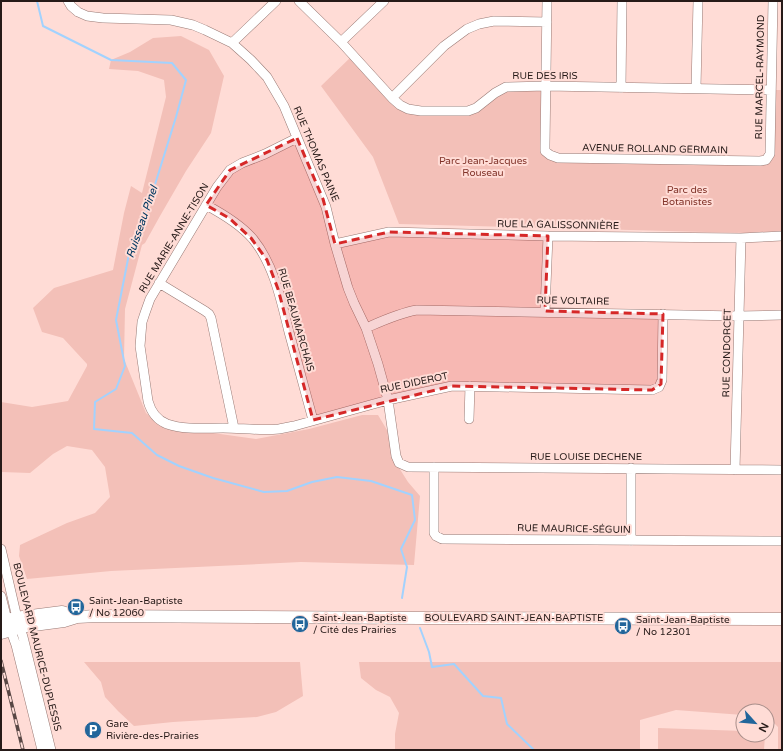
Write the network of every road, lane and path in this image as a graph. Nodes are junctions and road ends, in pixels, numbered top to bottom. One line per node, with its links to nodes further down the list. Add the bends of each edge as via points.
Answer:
1 (68, 1): 11 (street, RUE THOMAS PAINE, via 78,12 87,16 171,20 193,25)
2 (276, 1): 11 (street)
3 (299, 1): 10 (street, RUE DES IRIS)
4 (384, 1): 10 (street)
5 (547, 1): 9 (street)
6 (622, 1): 13 (street)
7 (698, 1): 14 (street)
8 (773, 1): 15 (street, RUE MARCEL-RAYMOND)
9 (547, 22): 12 (street); 16 (street, via 494,21 467,29 444,46)
10 (341, 42): 16 (street, RUE DES IRIS)
11 (232, 43): 17 (street, RUE THOMAS PAINE, via 267,77 284,106)
12 (546, 86): 13 (street, RUE DES IRIS); 16 (street, RUE DES IRIS, via 506,87 468,111 408,109); 18 (street, AVENUE ROLLAND GERMAIN, via 545,145 546,151 558,158 760,162 766,160)
13 (621, 88): 14 (street, RUE DES IRIS)
14 (696, 88): 15 (street, RUE DES IRIS)
15 (771, 90): 18 (street, RUE MARCEL-RAYMOND)
16 (392, 98)
17 (297, 138): 19 (street, RUE MARIE-ANNE-TISON, via 230,170); 23 (street, RUE THOMAS PAINE, via 326,207)
18 (770, 154)
19 (206, 205): 24 (street, RUE MARIE-ANNE-TISON); 34 (street, RUE BEAUMARCHAIS, via 229,218 251,238 267,260 278,289)
20 (548, 236): 22 (street, RUE LA GALISSONNIÈRE); 23 (street, RUE LA GALISSONNIÈRE, via 389,232); 25 (street)
21 (782, 236): 22 (street, RUE LA GALISSONNIÈRE)
22 (741, 238): 28 (street, RUE CONDORCET)
23 (335, 244): 29 (street, RUE THOMAS PAINE, via 348,288)
24 (159, 283): 32 (street, RUE MARIE-ANNE-TISON, via 142,322 140,346 148,401); 35 (street, via 209,314)
25 (545, 312): 26 (street, RUE VOLTAIRE); 29 (street, RUE VOLTAIRE, via 416,310)
26 (663, 314): 28 (street, RUE VOLTAIRE); 30 (street, RUE DIDEROT, via 662,380 656,389)
27 (782, 315): 28 (street, RUE VOLTAIRE)
28 (739, 316): 39 (street, RUE CONDORCET)
29 (366, 328): 31 (street, RUE THOMAS PAINE)
30 (470, 386): 31 (street, RUE DIDEROT, via 452,386); 33 (street)
31 (388, 400): 34 (street, RUE DIDEROT); 36 (street, RUE THOMAS PAINE)
32 (154, 416): 35 (street, RUE DIDEROT, via 168,424 183,428)
33 (470, 419)
34 (313, 420): 35 (street, RUE DIDEROT, via 278,429)
35 (234, 428)
36 (396, 456): 37 (street, RUE LOUISE DECHENE, via 399,463 408,467)
37 (434, 467): 38 (street, RUE LOUISE DECHENE); 41 (street, RUE MAURICE-SÉGUIN, via 434,533 442,539)
38 (631, 468): 39 (street, RUE LOUISE DECHENE); 41 (street)
39 (735, 470): 40 (street, RUE LOUISE DECHENE)
40 (782, 470)
41 (631, 541): 42 (street, RUE MAURICE-SÉGUIN)
42 (782, 542)
43 (1, 550): 46 (street, BOULEVARD MAURICE-DUPLESSIS)
44 (1, 596): 46 (street, BOULEVARD MAURICE-DUPLESSIS)
45 (782, 619): 46 (main road, BOULEVARD SAINT-JEAN-BAPTISTE, via 77,617 62,612)
46 (9, 625): 47 (street, BOULEVARD MAURICE-DUPLESSIS); 48 (street, BOULEVARD MAURICE-DUPLESSIS, via 23,637)
47 (42, 750)
48 (51, 750)

